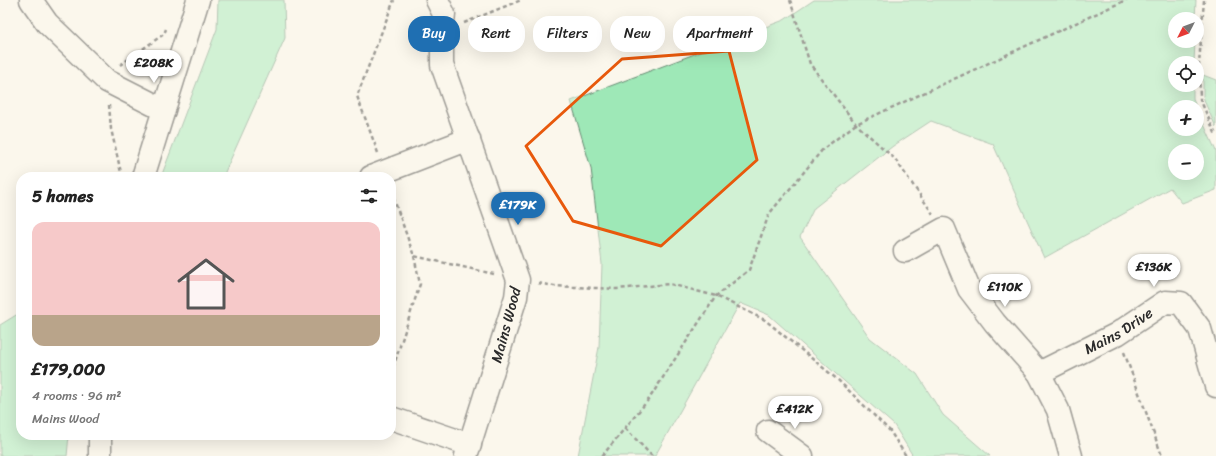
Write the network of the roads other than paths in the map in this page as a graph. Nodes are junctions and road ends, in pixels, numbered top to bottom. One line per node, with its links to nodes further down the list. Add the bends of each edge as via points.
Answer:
1 (31, 0): 4 (street, via 47,23 107,81)
2 (198, 0): 4 (street)
3 (444, 11): 5 (street, Mains Wood, via 442,65)
4 (164, 110): 6 (street)
5 (469, 139): 7 (street); 14 (street, Mains Wood, via 518,280 516,297)
6 (145, 172)
7 (396, 173)
8 (906, 251): 9 (street, via 944,229 969,289)
9 (1039, 373): 10 (street, Mains Drive, via 1117,334 1165,302 1181,303 1200,329); 17 (street, via 1058,410)
10 (1216, 386)
11 (396, 420): 14 (street, Mains Wood)
12 (768, 431): 16 (street)
13 (100, 440): 15 (street)
14 (468, 450)
15 (100, 456)
16 (802, 456)
17 (1071, 456)

